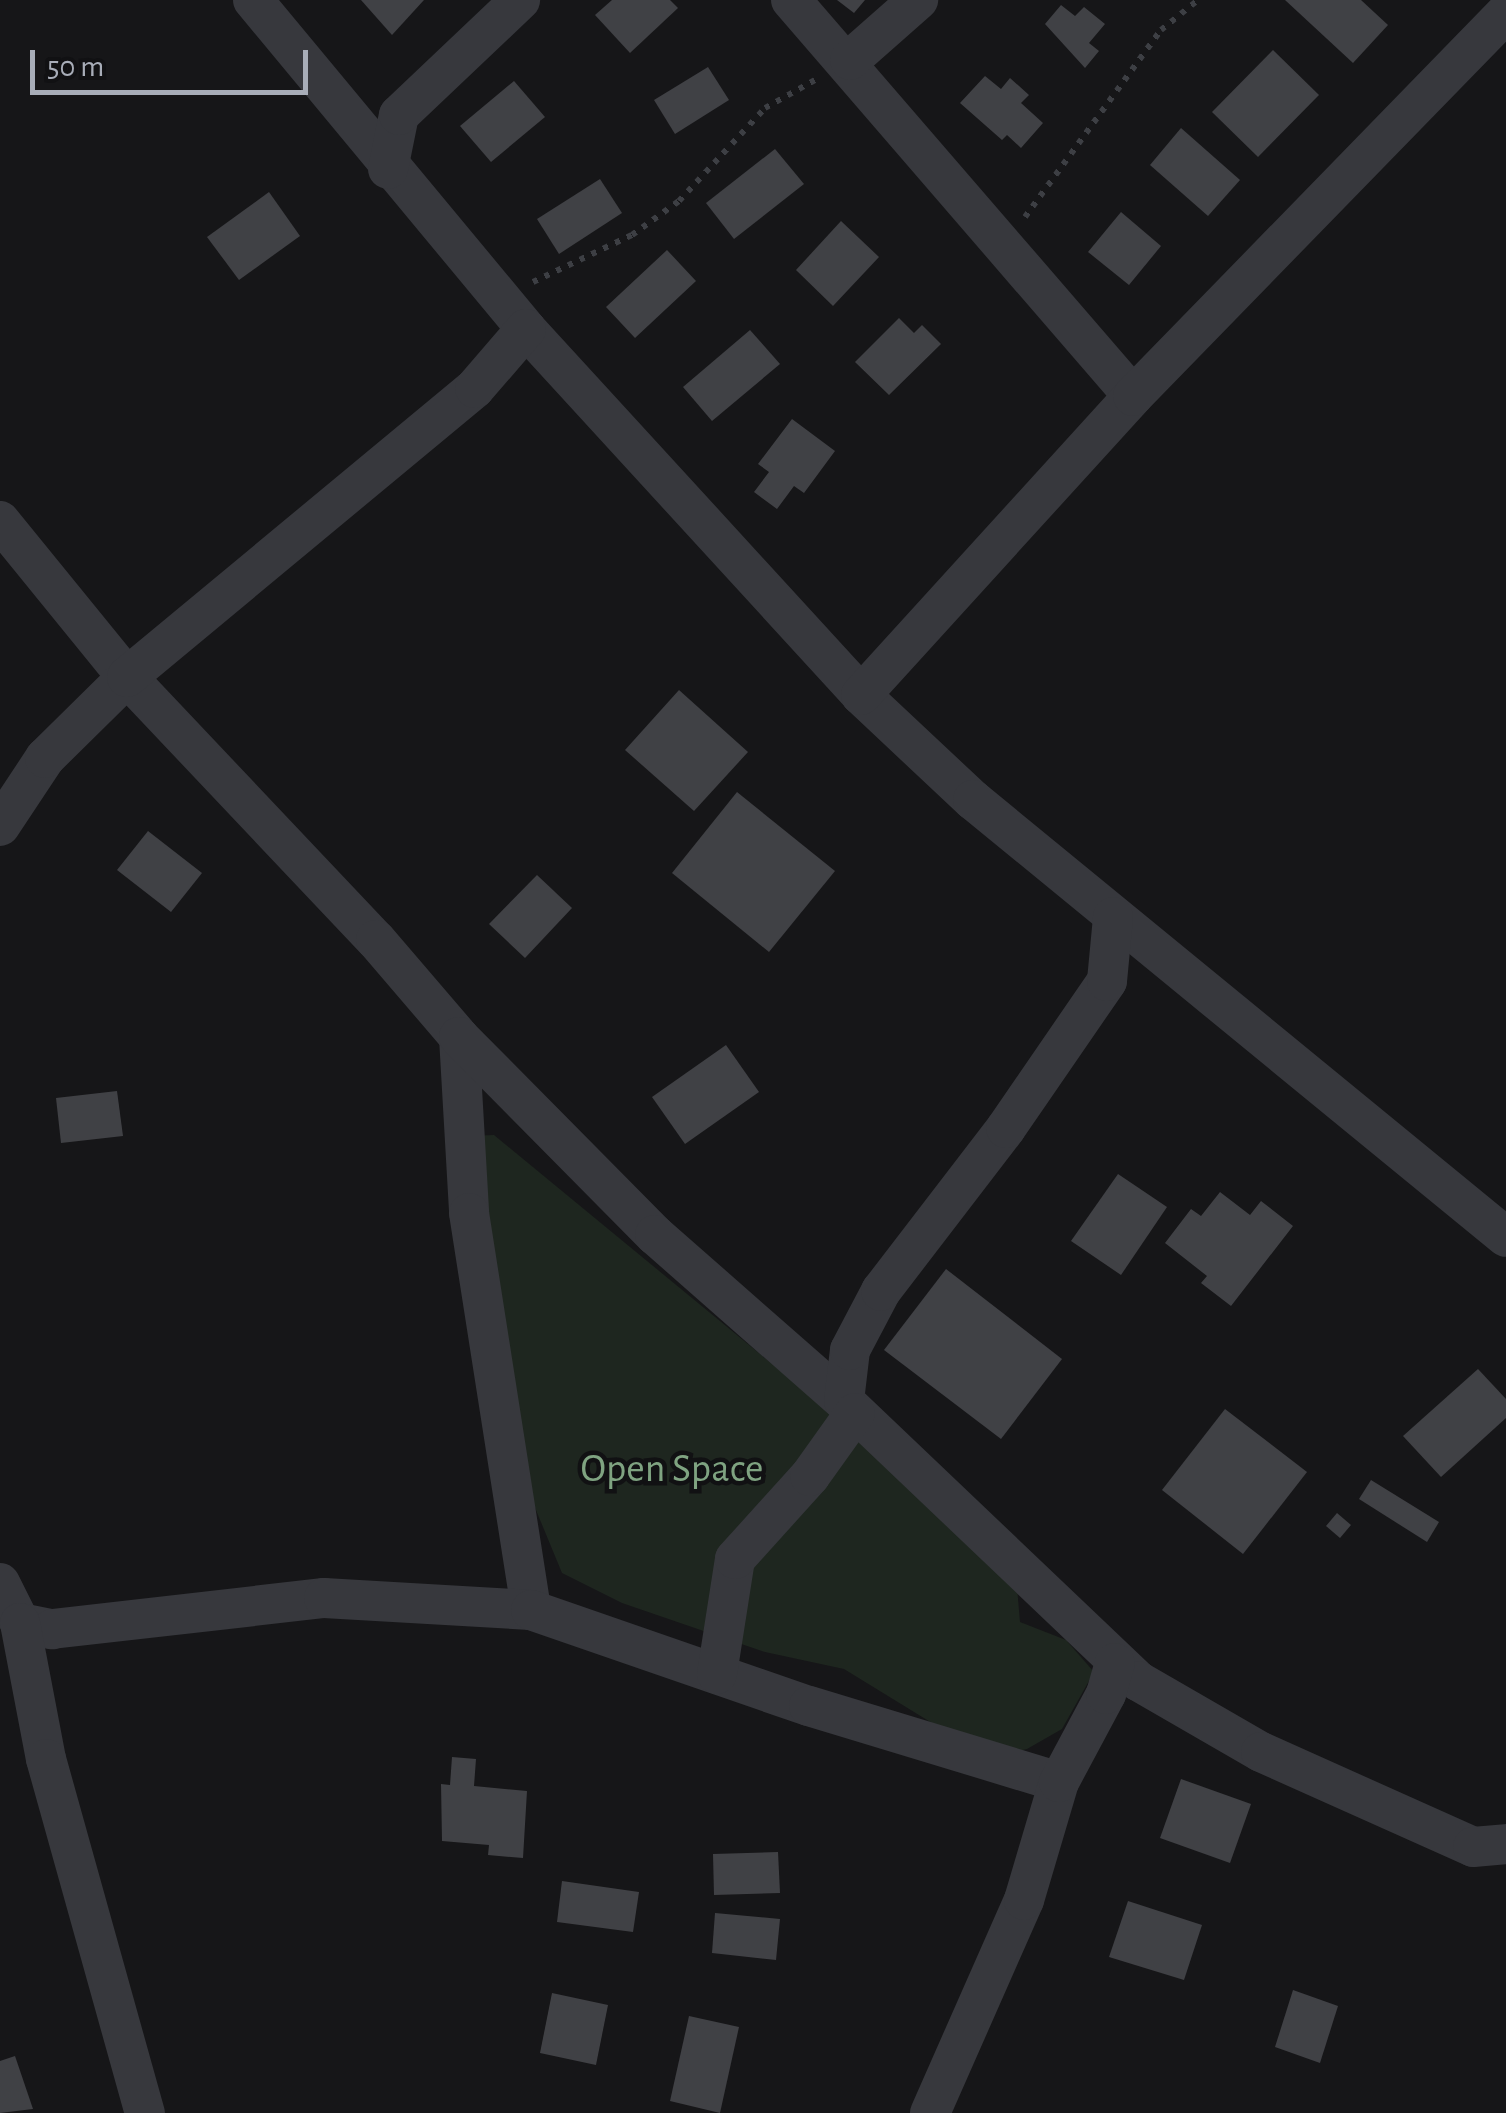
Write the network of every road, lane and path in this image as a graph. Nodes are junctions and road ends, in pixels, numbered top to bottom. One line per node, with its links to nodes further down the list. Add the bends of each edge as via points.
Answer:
1 (253, 0): 8 (street)
2 (520, 0): 8 (street, via 399,115)
3 (792, 0): 7 (street)
4 (918, 0): 7 (street)
5 (1198, 0): 9 (path, via 1161,30)
6 (1506, 13): 11 (street)
7 (850, 60): 9 (street); 10 (path, via 766,108 680,201 632,235 534,281)
8 (388, 169): 10 (street)
9 (1006, 248): 11 (street)
10 (518, 320): 13 (street, via 474,388); 14 (street)
11 (1133, 396): 14 (street)
12 (0, 521): 13 (street)
13 (128, 678): 15 (street, via 46,758); 17 (street, via 376,940)
14 (861, 696): 16 (street)
15 (0, 826)
16 (1113, 917): 18 (street); 19 (street, via 1106,981 1006,1128 880,1291 850,1350)
17 (459, 1038): 19 (street, via 655,1236); 21 (street, via 469,1213)
18 (1506, 1237)
19 (850, 1407): 23 (street); 24 (street, via 810,1476 735,1559)
20 (0, 1583): 22 (street)
21 (531, 1610): 22 (street, via 324,1598 52,1629); 24 (street)
22 (20, 1623): 27 (street, via 46,1759)
23 (1114, 1663): 25 (street, via 1106,1694); 26 (street, via 1261,1752 1473,1847)
24 (717, 1674): 25 (street)
25 (1059, 1782): 28 (street, via 1024,1900)
26 (1506, 1844)
27 (145, 2113)
28 (930, 2113)

